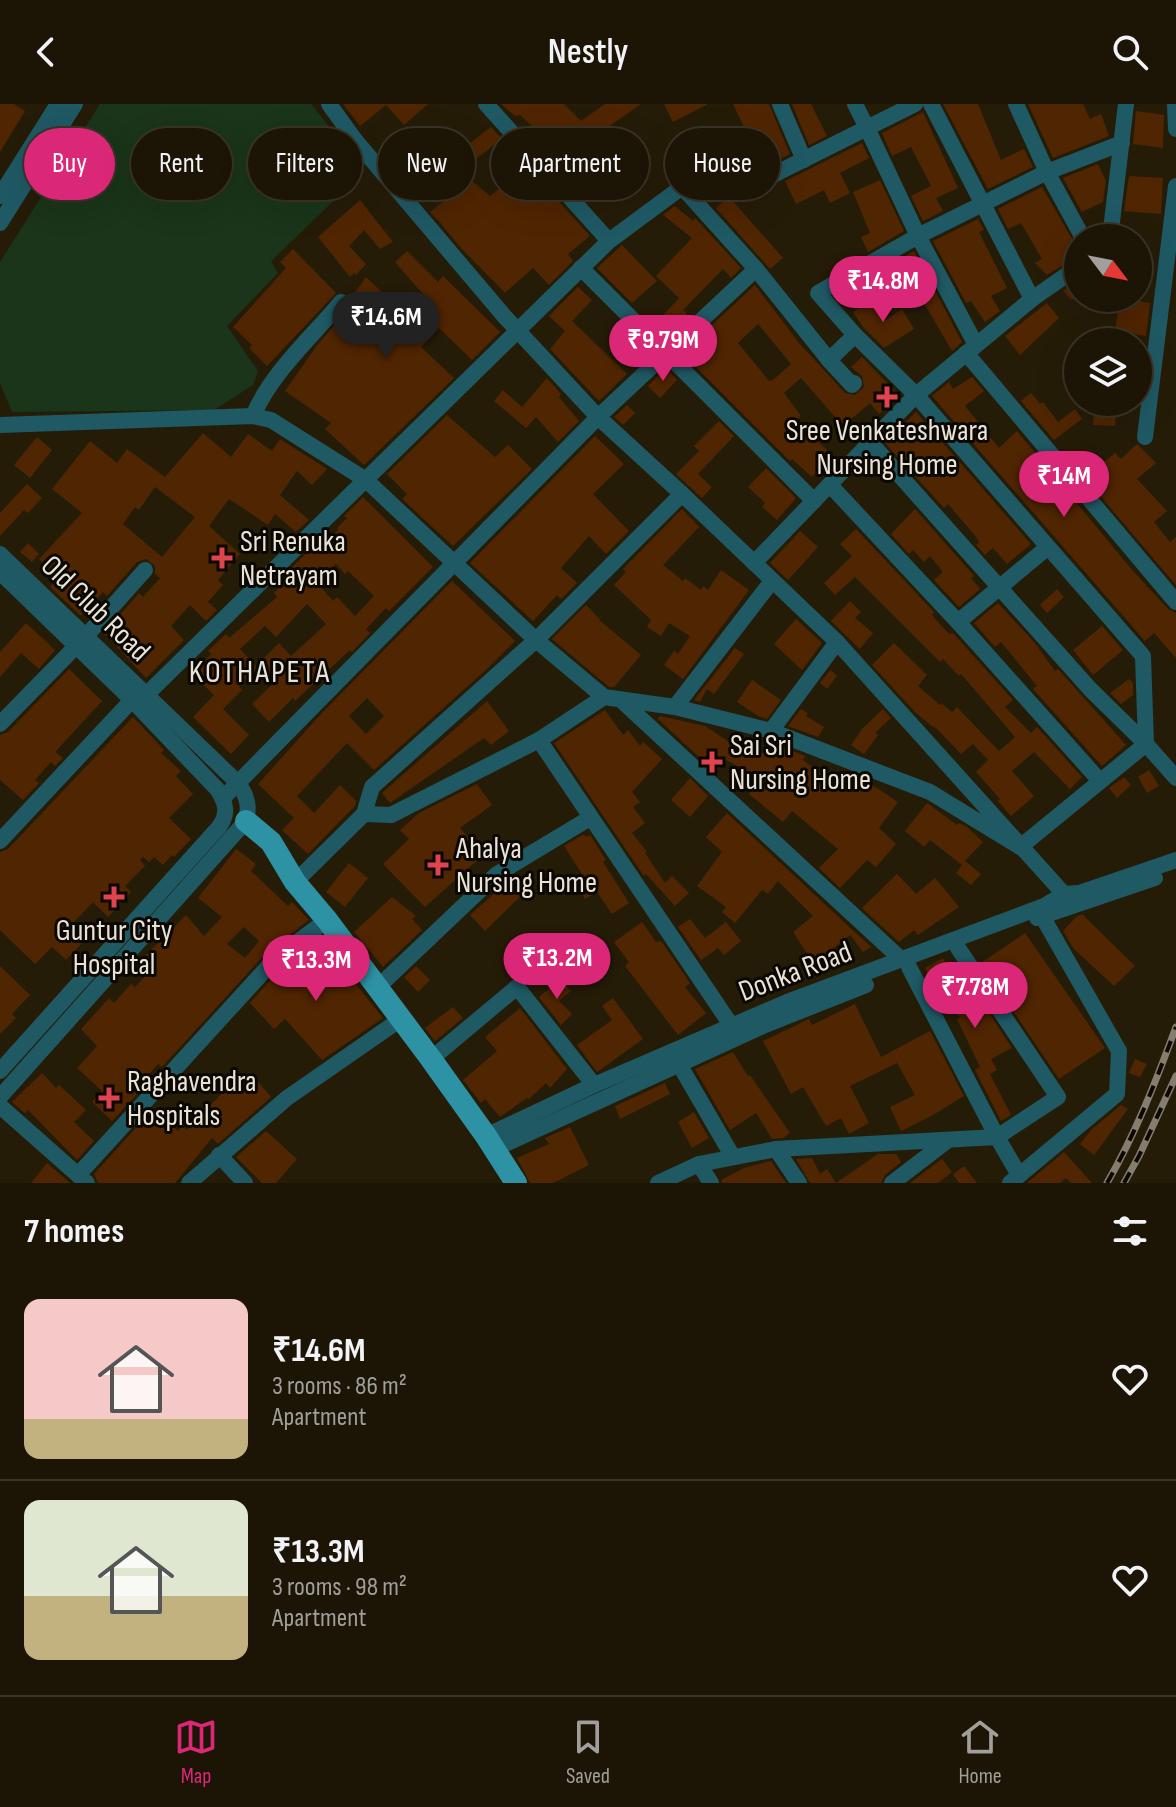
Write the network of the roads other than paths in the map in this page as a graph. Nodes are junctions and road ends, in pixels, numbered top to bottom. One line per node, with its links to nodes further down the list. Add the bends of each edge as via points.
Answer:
1 (58, 104): 19 (street)
2 (75, 104): 23 (street)
3 (329, 104): 33 (street)
4 (486, 104): 27 (street)
5 (780, 104): 15 (street)
6 (855, 104): 12 (street)
7 (915, 104): 12 (street)
8 (931, 104): 22 (street)
9 (1016, 104): 17 (street)
10 (1126, 104): 14 (street)
11 (1175, 104): 13 (street)
12 (867, 128): 15 (street); 26 (street)
13 (1176, 129)
14 (1122, 143): 17 (street); 25 (street)
15 (804, 160): 16 (street)
16 (780, 172)
17 (1047, 172): 22 (street); 24 (street)
18 (1176, 186): 43 (street)
19 (0, 196)
20 (665, 200): 27 (street)
21 (694, 200): 29 (street)
22 (981, 205): 26 (street); 31 (street)
23 (0, 223)
24 (1075, 224)
25 (1112, 224)
26 (918, 236): 34 (street, via 818,293); 35 (street)
27 (609, 241): 28 (street)
28 (581, 268): 33 (street); 36 (street)
29 (756, 269): 36 (street); 37 (street)
30 (1064, 277): 31 (street)
31 (1032, 299): 35 (street)
32 (341, 302): 40 (street, via 273,382)
33 (519, 332): 41 (street); 45 (street)
34 (855, 335): 37 (street); 39 (street)
35 (971, 349): 39 (street); 57 (street)
36 (665, 354): 41 (street); 48 (street)
37 (829, 360): 38 (street)
38 (854, 383)
39 (916, 395): 44 (street); 49 (street)
40 (253, 416): 42 (street); 45 (street, via 271,420)
41 (598, 417): 47 (street); 52 (street)
42 (0, 425)
43 (1145, 437)
44 (870, 442): 46 (street); 56 (street)
45 (366, 480): 52 (street); 63 (street)
46 (830, 485): 48 (street); 58 (street)
47 (682, 494): 51 (street); 60 (street)
48 (814, 501): 51 (street)
49 (1048, 547): 56 (street); 69 (street, via 1143,656)
50 (0, 554): 59 (street, Old Club Road)
51 (754, 563): 55 (street)
52 (455, 564): 60 (street); 72 (street)
53 (145, 570): 59 (street)
54 (0, 572): 59 (street, Old Club Road)
55 (772, 581): 61 (street); 65 (street)
56 (998, 587): 58 (street); 69 (street)
57 (1176, 602)
58 (958, 622): 71 (street)
59 (82, 640): 63 (street, Old Club Road); 66 (street)
60 (536, 640): 62 (street); 74 (street, via 372,787)
61 (837, 642): 67 (street); 78 (street)
62 (604, 697): 64 (street); 68 (street)
63 (139, 698): 72 (street, Old Club Road); 73 (street, Old Club Road); 77 (street)
64 (622, 701): 65 (street); 86 (street)
65 (675, 707): 67 (street)
66 (0, 724)
67 (771, 731): 78 (street, via 930,792)
68 (539, 740): 74 (street, via 391,815); 75 (street)
69 (1146, 744): 70 (street); 71 (street)
70 (1176, 778)
71 (1100, 781): 78 (street)
72 (239, 784): 73 (street); 76 (street, via 248,801)
73 (223, 798): 92 (street, via 226,814 219,827)
74 (364, 814): 81 (street)
75 (590, 818): 87 (street, via 497,874); 89 (street)
76 (246, 821): 81 (main road, via 271,842); 94 (street)
77 (0, 841)
78 (1020, 847): 82 (street)
79 (1176, 860): 82 (street, Donka Road)
80 (1176, 871): 83 (street, Donka Road)
81 (295, 882): 84 (main road)
82 (1064, 894): 86 (street, Donka Road)
83 (1042, 916): 85 (street, Donka Road); 104 (street, via 1119,1051 1117,1094)
84 (327, 920): 87 (main road); 103 (street, via 275,959)
85 (958, 948): 86 (street, Donka Road); 96 (street, via 1058,1097)
86 (905, 964): 89 (street, Donka Road); 91 (street, Donka Road); 96 (street)
87 (377, 988): 88 (main road)
88 (401, 1019): 90 (main road); 100 (street, via 287,1098)
89 (731, 1025): 93 (street, Donka Road)
90 (431, 1059): 93 (street, via 517,987); 98 (main road)
91 (679, 1064): 98 (street, Donka Road); 101 (street)
92 (0, 1071)
93 (594, 1085): 98 (street, Donka Road)
94 (0, 1097)
95 (0, 1106): 103 (street)
96 (997, 1137): 97 (street); 104 (street)
97 (947, 1141): 99 (street); 111 (street)
98 (490, 1143): 107 (main road)
99 (776, 1149): 101 (street); 110 (street)
100 (219, 1155): 105 (street); 106 (street)
101 (733, 1157): 102 (street)
102 (699, 1164): 108 (street); 109 (street)
103 (82, 1179)
104 (1014, 1179)
105 (189, 1183)
106 (245, 1183)
107 (516, 1183)
108 (658, 1183)
109 (711, 1183)
110 (799, 1183)
111 (892, 1183)

